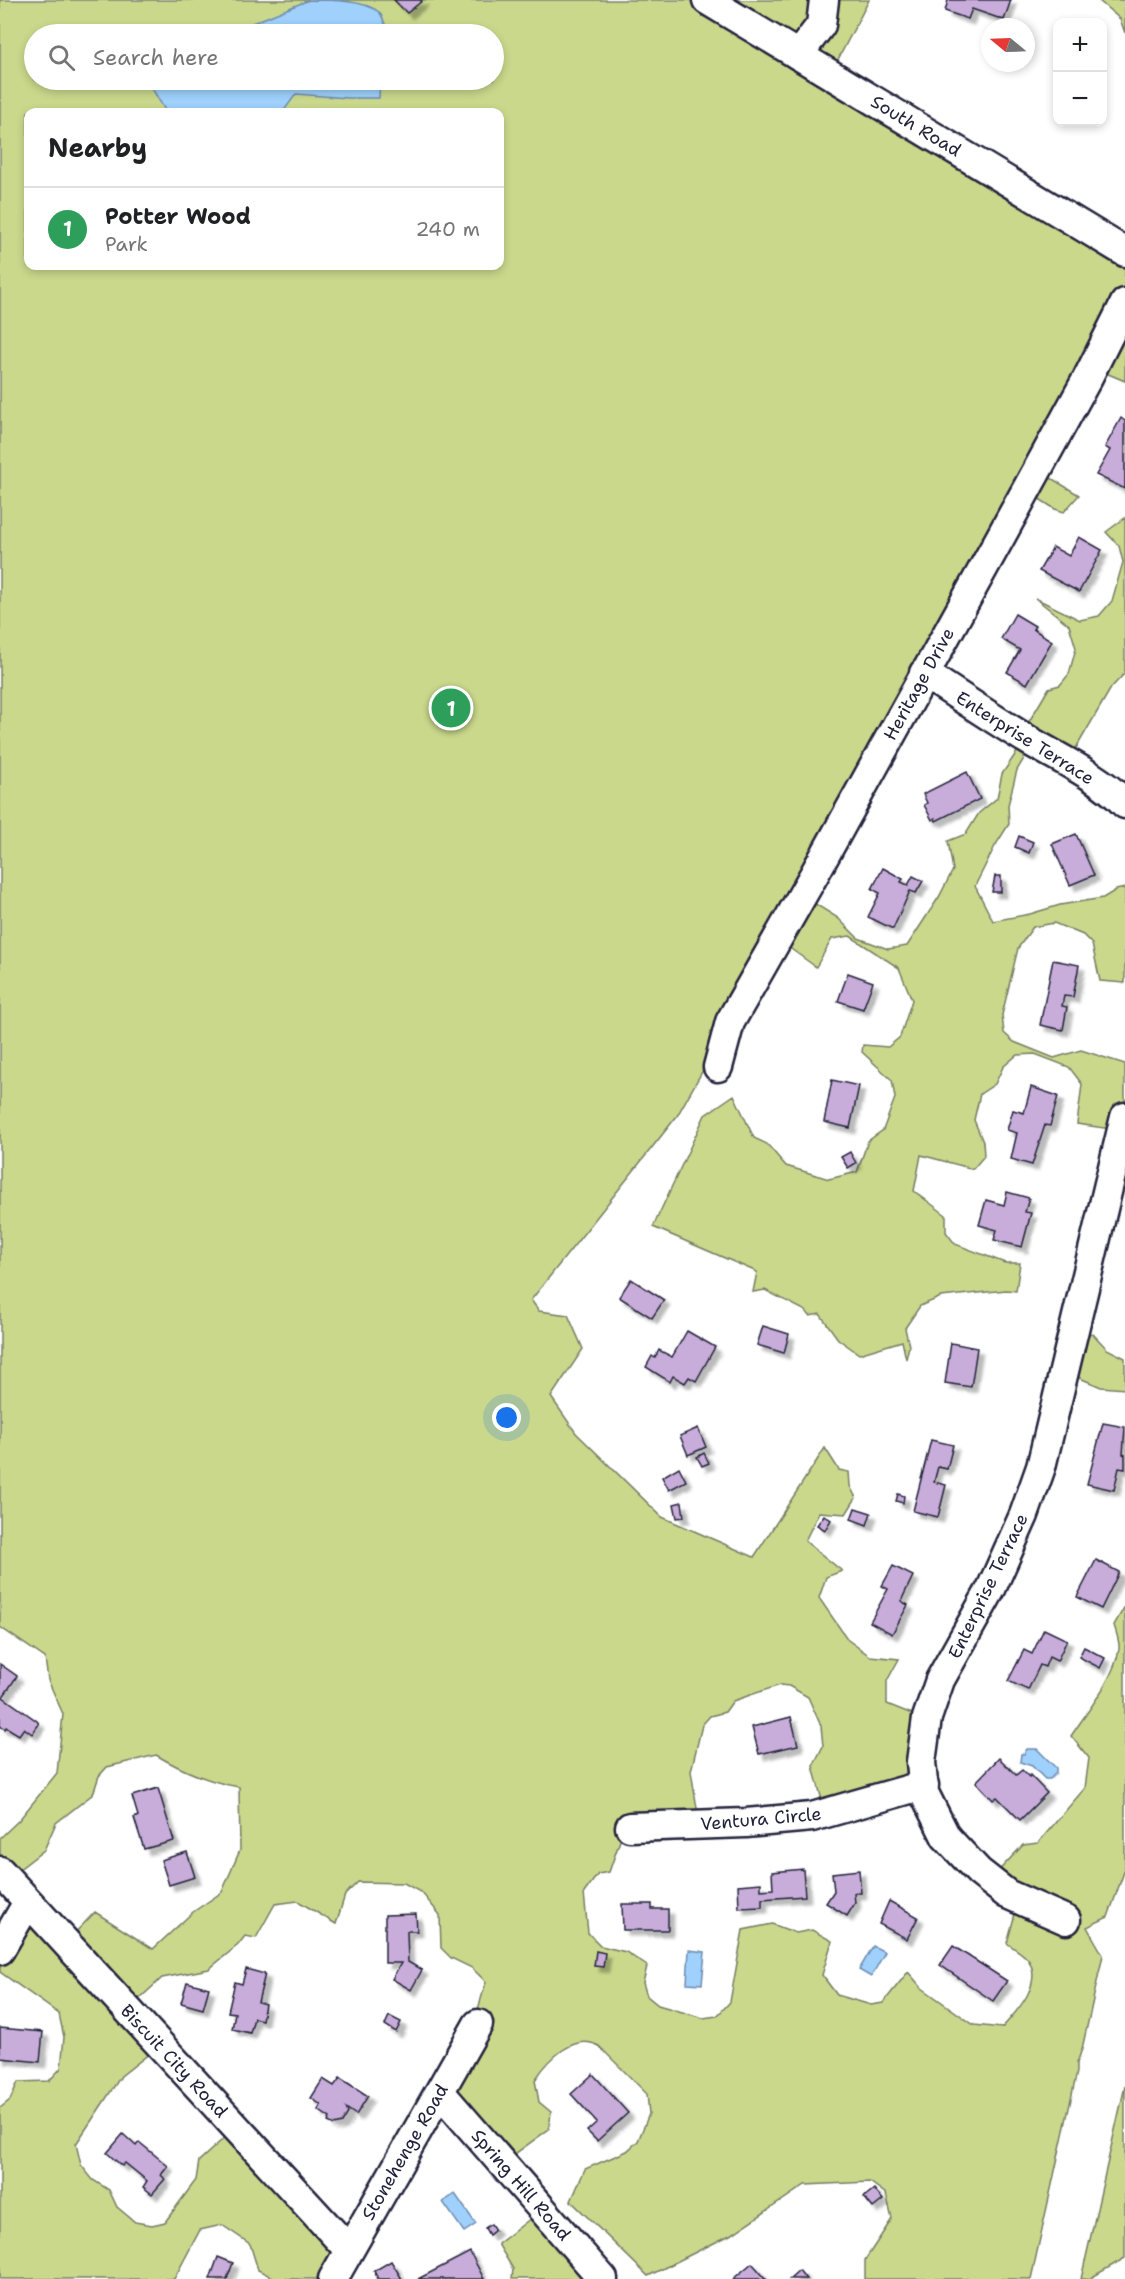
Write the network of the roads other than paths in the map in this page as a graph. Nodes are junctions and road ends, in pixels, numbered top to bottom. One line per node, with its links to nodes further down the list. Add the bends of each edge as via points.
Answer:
1 (707, 0): 3 (street, South Road)
2 (824, 0): 3 (street, via 821,25)
3 (798, 55): 4 (street, South Road)
4 (1125, 252)
5 (1125, 303): 6 (street, Heritage Drive)
6 (924, 673): 7 (street, Enterprise Terrace, via 1076,768); 8 (street, Heritage Drive, via 730,1022)
7 (1125, 804)
8 (718, 1067)
9 (1125, 1117): 10 (street, Enterprise Terrace, via 1041,1467 991,1588 940,1680 927,1718 921,1762)
10 (924, 1785): 11 (street, Ventura Circle, via 812,1817); 14 (street, Enterprise Terrace, via 924,1793 946,1837 978,1872 1007,1894)
11 (630, 1827)
12 (0, 1871): 13 (street, Biscuit City Road)
13 (28, 1902): 15 (street); 18 (street, Biscuit City Road)
14 (1066, 1920)
15 (0, 1950)
16 (477, 2024): 17 (street, Stonehenge Road)
17 (440, 2092): 18 (street, Stonehenge Road); 20 (street, Spring Hill Road)
18 (349, 2250): 19 (street, Stonehenge Road)
19 (333, 2279)
20 (603, 2279)

